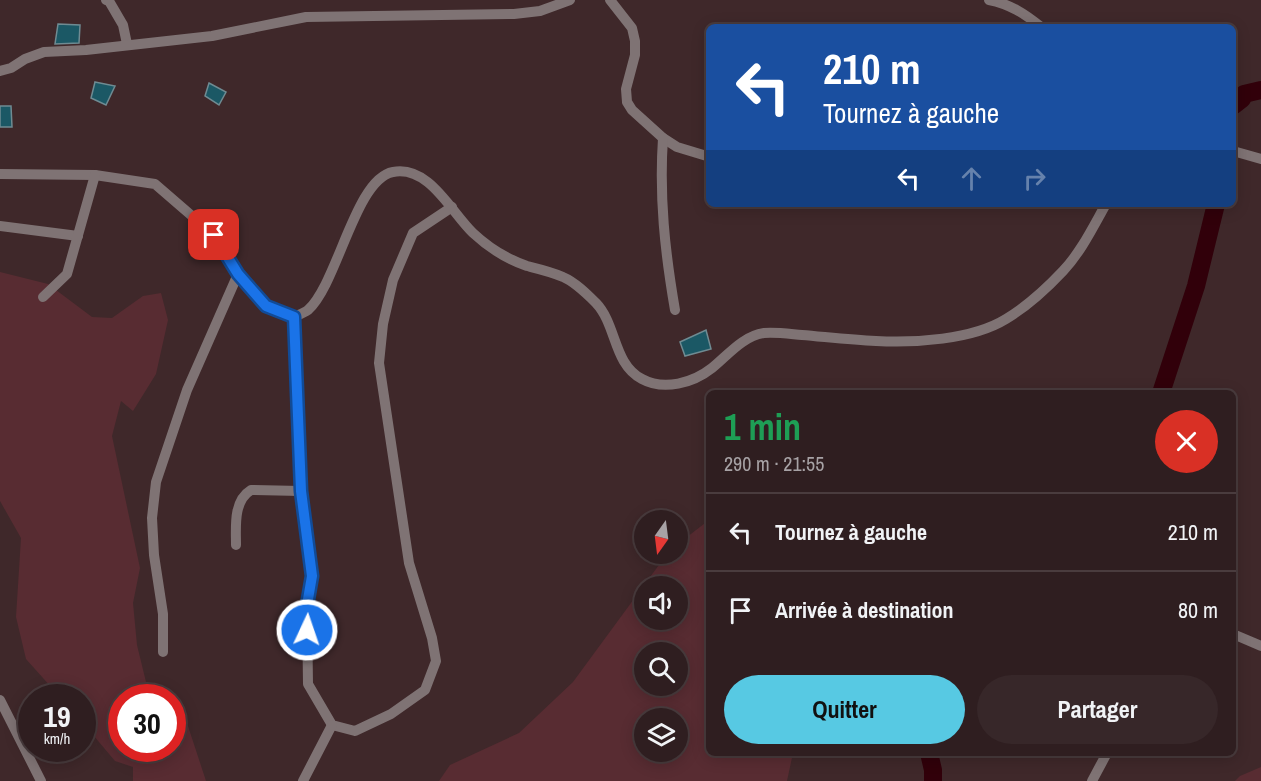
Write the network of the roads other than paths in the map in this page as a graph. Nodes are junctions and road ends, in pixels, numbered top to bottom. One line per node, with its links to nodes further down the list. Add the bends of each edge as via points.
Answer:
1 (108, 0): 6 (street, via 123,25)
2 (570, 0): 6 (street, via 540,11 514,14 306,17 212,36)
3 (610, 0): 8 (street, via 632,28 635,40 627,102)
4 (989, 0): 5 (street, via 1021,12)
5 (1037, 24)
6 (127, 44): 7 (street, via 44,51)
7 (0, 71)
8 (663, 138): 10 (street); 20 (street, via 662,209)
9 (1236, 152): 11 (street)
10 (706, 156)
11 (1261, 159)
12 (0, 174): 13 (street)
13 (95, 175): 17 (street); 18 (street, via 155,184 214,235)
14 (453, 207): 15 (street, via 472,232 502,256 564,277 587,294 599,306 623,361 641,379 657,385 690,380 763,333 880,341 945,339 1005,320 1064,270); 21 (street, via 420,176 390,172 362,200 318,296 308,310); 28 (street, via 413,233 393,280 379,363 409,563 436,661 425,690 391,714 355,731)
15 (1104, 207)
16 (0, 226): 17 (street)
17 (78, 236): 19 (street, via 67,274)
18 (238, 274): 21 (street, via 266,306); 26 (street, via 187,390 156,482 152,518 163,614)
19 (43, 297)
20 (675, 310)
21 (294, 317): 22 (street)
22 (301, 491): 23 (street, via 246,493 236,515); 28 (street, via 312,576 306,611 308,684)
23 (236, 545)
24 (1236, 635): 25 (street)
25 (1261, 646)
26 (163, 652)
27 (0, 700): 30 (street)
28 (332, 725): 31 (street)
29 (1105, 756): 32 (street)
30 (41, 781)
31 (303, 781)
32 (1092, 781)

